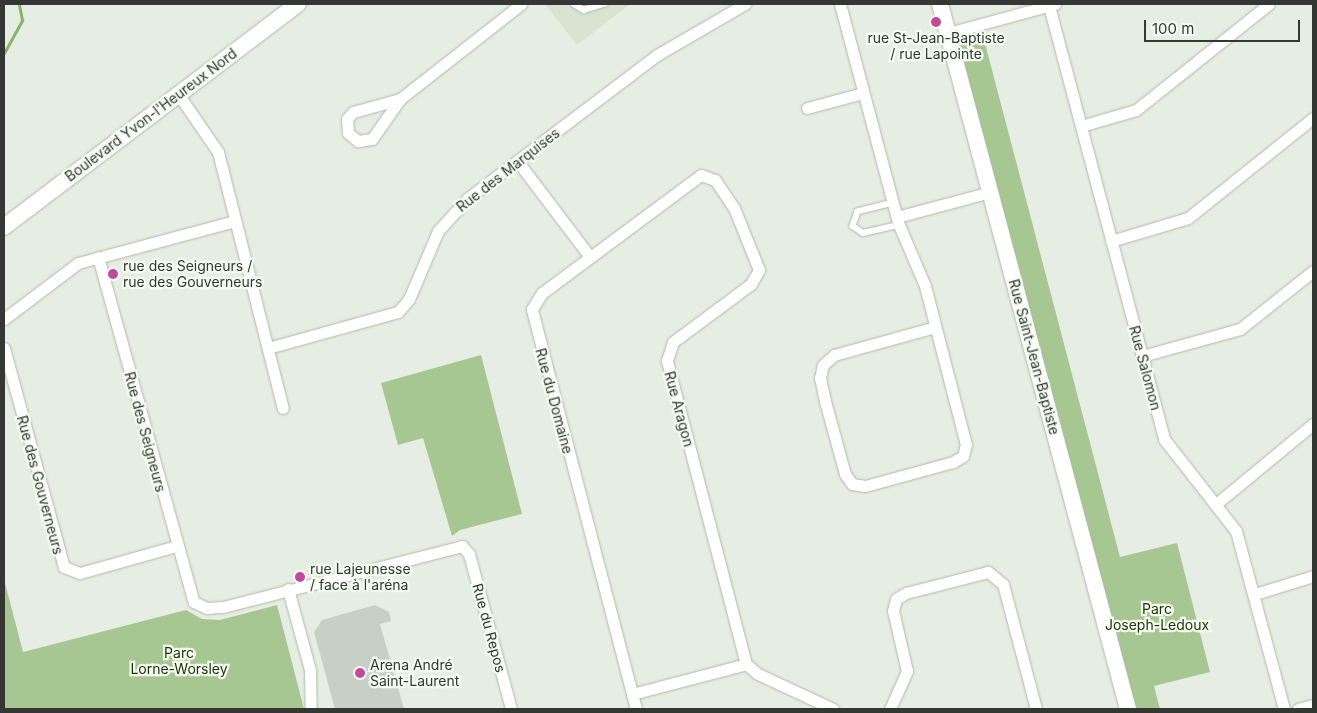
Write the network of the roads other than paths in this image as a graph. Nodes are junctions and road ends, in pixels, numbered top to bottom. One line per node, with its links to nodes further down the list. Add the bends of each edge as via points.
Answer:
1 (298, 4): 12 (street, Boulevard Yvon-l'Heureux Nord)
2 (521, 4): 13 (street)
3 (574, 4): 4 (lane, via 584,10)
4 (604, 4)
5 (745, 4): 17 (street, Rue des Marquises, via 657,55)
6 (840, 4): 11 (street)
7 (940, 4): 10 (street, Rue Saint-Jean-Baptiste)
8 (1269, 4): 16 (street, via 1136,110)
9 (1053, 5): 10 (street); 16 (street, Rue Salomon)
10 (948, 33): 19 (street, Rue Saint-Jean-Baptiste)
11 (863, 93): 14 (street); 20 (street)
12 (178, 94): 21 (street, via 215,146); 23 (street, Boulevard Yvon-l'Heureux Nord)
13 (400, 99): 13 (street, via 353,112 347,122 350,136 358,141 372,139)
14 (807, 108)
15 (1313, 118): 24 (street, via 1188,218)
16 (1081, 126): 24 (street, Rue Salomon)
17 (518, 162): 26 (street); 31 (street, Rue des Marquises, via 468,198 445,222 425,256 409,299 398,312)
18 (707, 176): 26 (street, Rue du Domaine, via 693,178); 40 (street, Rue Aragon, via 717,183 740,217 758,263 758,273 751,284 673,342 667,361)
19 (990, 192): 22 (street); 49 (street, Rue Saint-Jean-Baptiste)
20 (893, 203): 22 (street); 22 (lane, via 858,212 853,226 863,233)
21 (235, 221): 25 (street); 31 (street)
22 (898, 221): 29 (street, via 923,281)
23 (4, 227)
24 (1111, 241): 32 (street, Rue Salomon)
25 (98, 257): 28 (street, via 76,264); 36 (street, Rue des Seigneurs)
26 (590, 257): 41 (street, Rue du Domaine, via 539,295 532,316)
27 (1313, 271): 32 (street, via 1240,329)
28 (4, 319)
29 (935, 328): 29 (street, via 965,442 964,453 953,462 865,486 852,484 845,474 825,401 820,378 824,364 834,355)
30 (4, 348): 36 (street, Rue des Gouverneurs, via 64,567 80,573)
31 (268, 348): 33 (street)
32 (1142, 356): 35 (street, Rue Salomon, via 1166,442)
33 (284, 408)
34 (1313, 424): 35 (street)
35 (1216, 504): 39 (street, Rue Salomon, via 1238,536)
36 (176, 546): 38 (street, Rue des Seigneurs, via 189,592 197,604 217,608)
37 (1313, 576): 39 (street)
38 (288, 589): 43 (street, via 310,670); 44 (street, Rue du Repos, via 454,546 464,548)
39 (1255, 594): 50 (street, Rue Salomon)
40 (746, 664): 41 (street); 46 (street, via 758,674)
41 (632, 694): 45 (street, Rue du Domaine)
42 (1313, 705): 51 (street)
43 (311, 709)
44 (511, 709)
45 (636, 709)
46 (833, 709)
47 (890, 709): 48 (street, via 907,671 893,611 896,599 906,593 988,572 1003,584)
48 (1036, 709)
49 (1128, 709)
50 (1284, 709)
51 (1298, 709)

